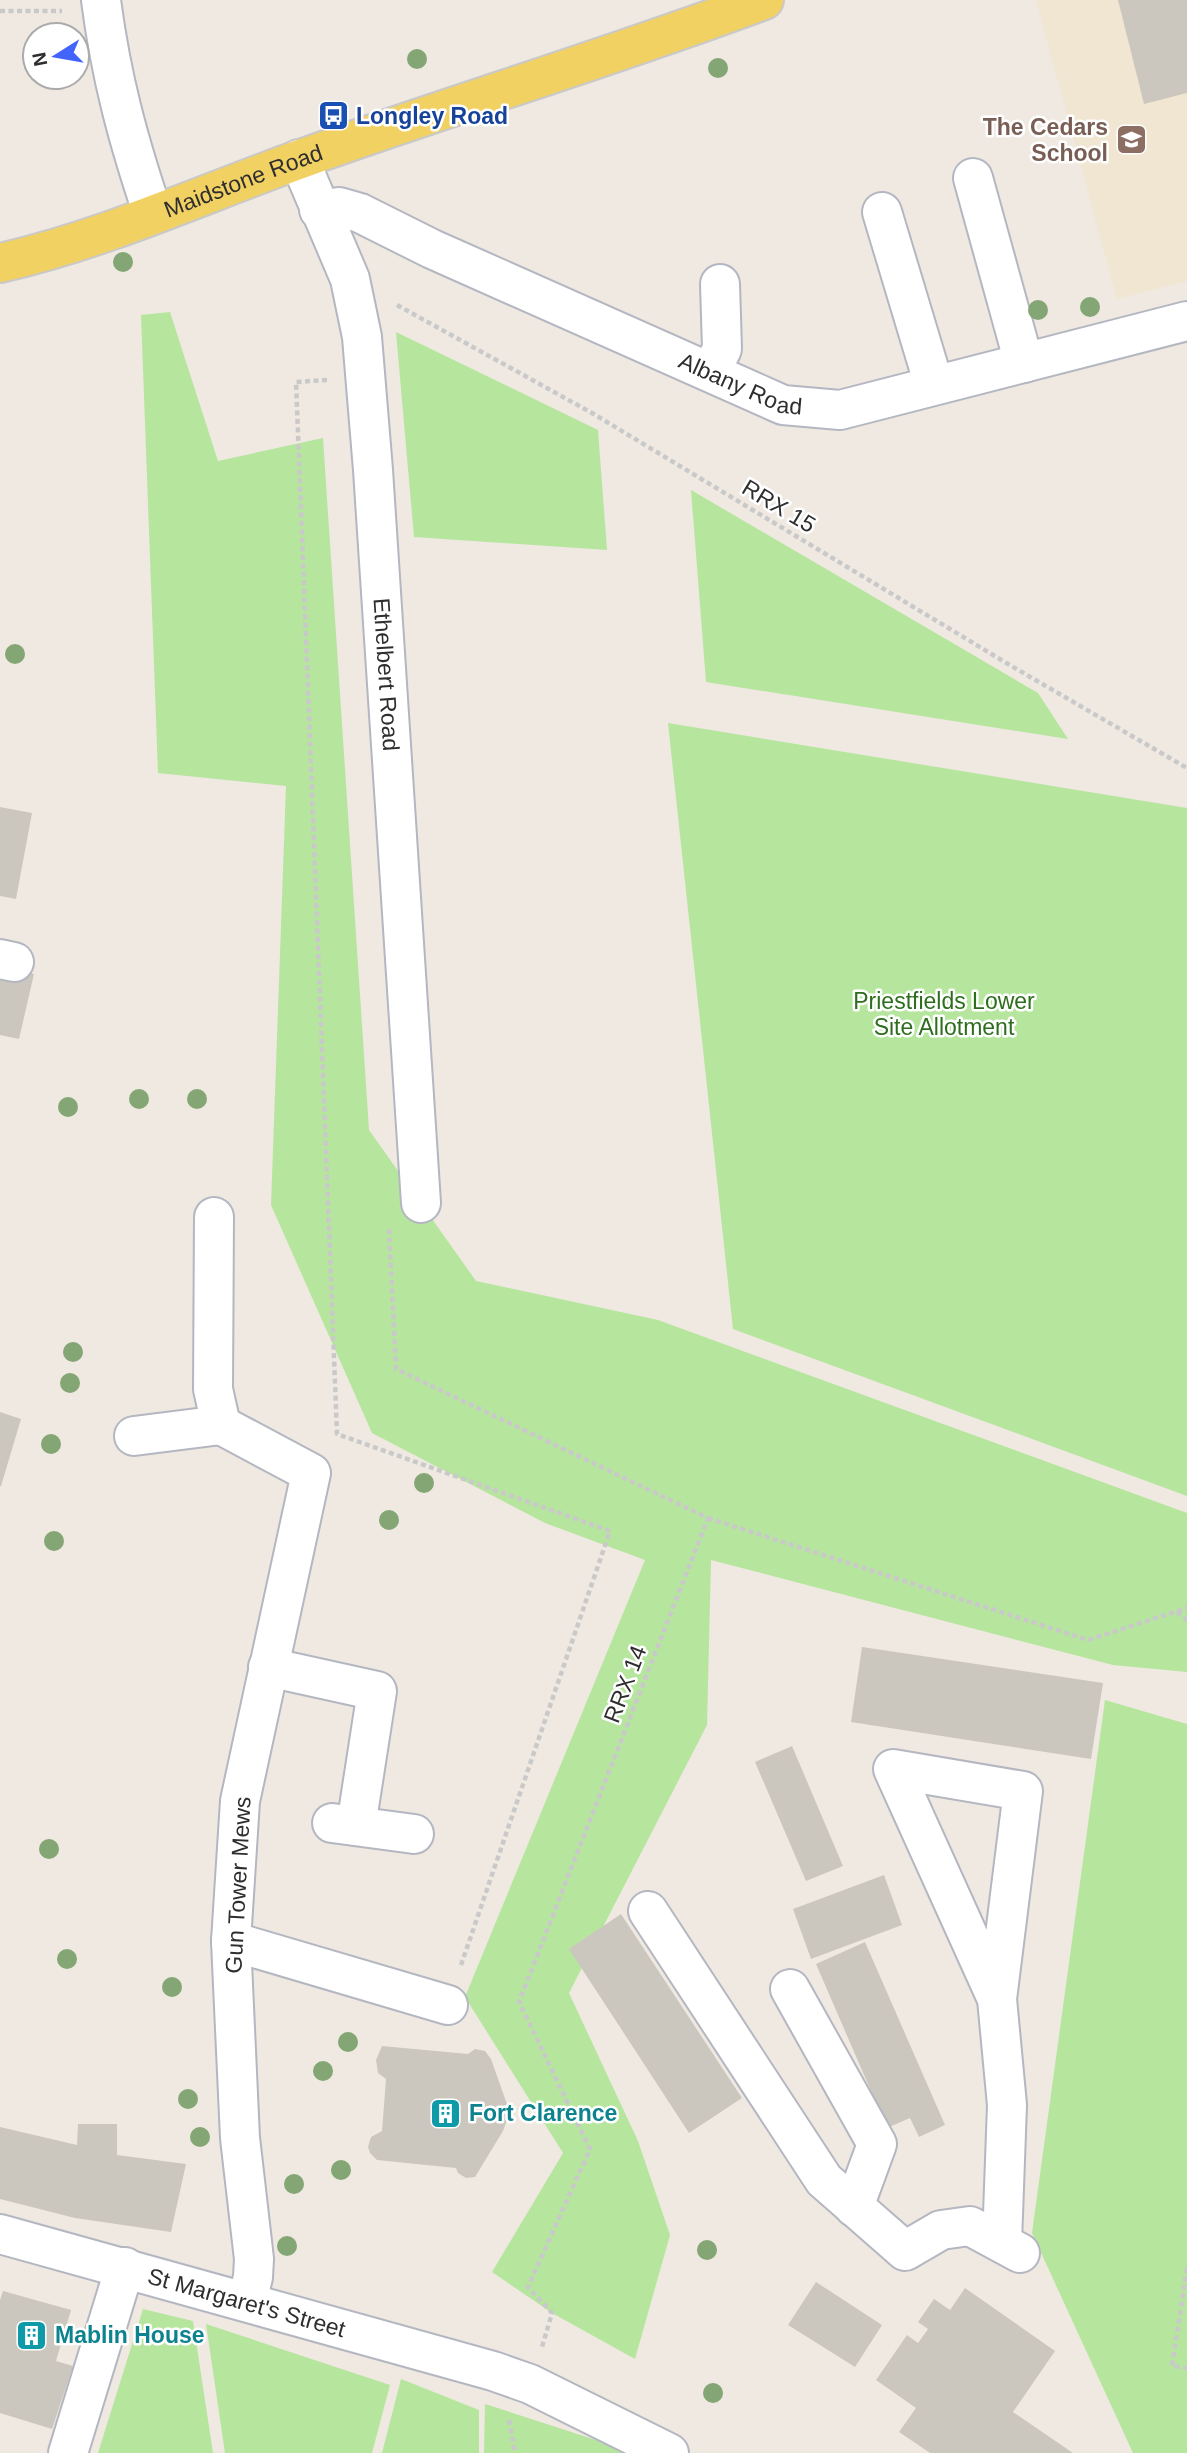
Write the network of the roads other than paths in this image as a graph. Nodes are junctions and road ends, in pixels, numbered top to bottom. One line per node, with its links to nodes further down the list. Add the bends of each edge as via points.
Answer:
1 (102, 0): 7 (street, via 117,98)
2 (764, 0): 3 (main road, Maidstone Road)
3 (299, 159): 5 (street, Ethelbert Road); 7 (main road, Maidstone Road)
4 (973, 178): 11 (street)
5 (319, 210): 12 (street, Albany Road, via 339,207 360,212 432,249); 14 (street, Ethelbert Road, via 351,279 362,337 373,470)
6 (882, 212): 13 (street)
7 (153, 214): 8 (main road, Maidstone Road)
8 (0, 264)
9 (720, 284): 12 (street, via 722,349)
10 (1187, 321): 11 (street, Albany Road)
11 (1024, 363): 13 (street, Albany Road)
12 (711, 371): 13 (street, Albany Road, via 783,405 841,410)
13 (934, 386)
14 (405, 1212)
15 (214, 1217): 16 (street, via 213,1389)
16 (221, 1425): 17 (street); 18 (street, Gun Tower Mews, via 311,1473)
17 (134, 1436)
18 (268, 1667): 19 (street, via 377,1691 343,1824); 21 (street, Gun Tower Mews, via 240,1801)
19 (414, 1834)
20 (648, 1910): 25 (street, via 824,2180)
21 (232, 1941): 24 (street); 28 (street, Gun Tower Mews, via 240,2138 254,2259)
22 (790, 1989): 25 (street, via 877,2144)
23 (997, 1999): 23 (street, via 991,1987 893,1769 1023,1791); 25 (street, via 1007,2105 1012,2248 970,2226 941,2230 905,2251)
24 (447, 2005)
25 (854, 2207)
26 (0, 2234): 27 (street, St Margaret's Street)
27 (125, 2267): 28 (street, St Margaret's Street); 29 (street)
28 (247, 2302): 30 (street, St Margaret's Street, via 530,2384)
29 (68, 2453)
30 (669, 2453)

